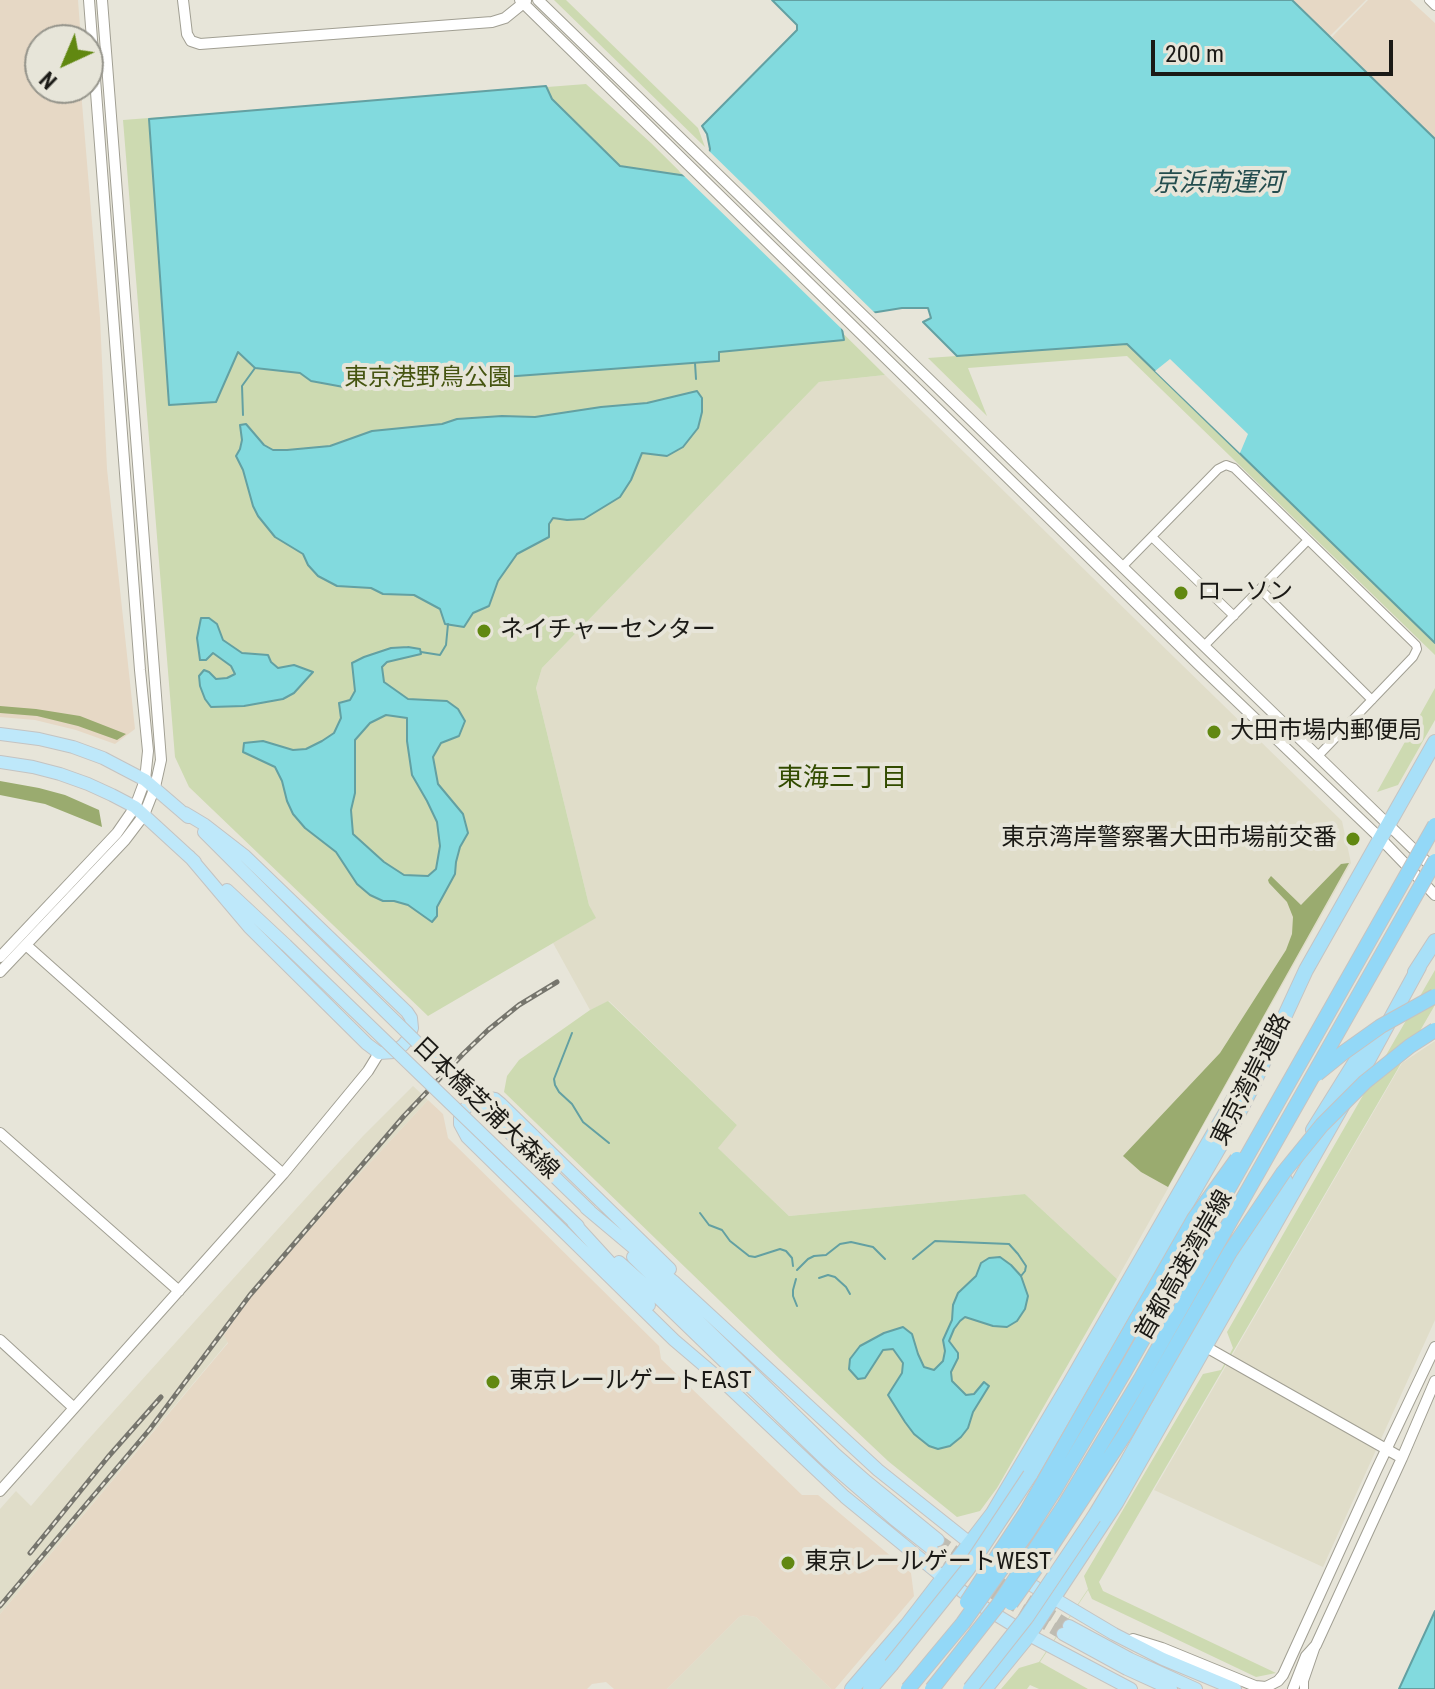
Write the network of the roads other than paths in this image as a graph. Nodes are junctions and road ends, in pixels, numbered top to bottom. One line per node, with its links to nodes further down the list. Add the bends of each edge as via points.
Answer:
1 (89, 0): 19 (street)
2 (102, 0): 19 (street, via 161,760)
3 (183, 0): 6 (street, via 187,34 200,44 492,22)
4 (538, 0): 10 (street)
5 (1429, 0): 7 (street)
6 (524, 1): 24 (street)
7 (1435, 6)
8 (1152, 537): 9 (street, via 1226,465); 10 (street); 12 (street)
9 (1308, 540): 11 (street); 14 (street, via 1416,645 1413,657)
10 (1122, 567): 13 (street)
11 (1260, 589): 12 (street); 14 (street)
12 (1234, 616): 13 (street)
13 (1204, 646): 17 (street)
14 (1372, 700): 17 (street)
15 (0, 734): 19 (main road, 日本橋芝浦大森線, via 73,747)
16 (1435, 742): 23 (highway, 東京湾岸道路)
17 (1318, 756): 23 (street)
18 (0, 762): 20 (main road, 日本橋芝浦大森線, via 60,774)
19 (150, 784): 20 (street); 21 (main road, 日本橋芝浦大森線)
20 (140, 811): 25 (main road, 日本橋芝浦大森線); 30 (street, via 125,840); 31 (street)
21 (185, 813): 37 (main road, via 245,856 407,1012 412,1022 408,1039 394,1052); 40 (main road, 日本橋芝浦大森線, bridge)
22 (1435, 825): 61 (highway, 首都高速湾岸線, bridge, via 1054,1491 963,1623)
23 (1388, 826): 24 (highway, 東京湾岸道路); 27 (street)
24 (1381, 839): 28 (street); 35 (highway, 東京湾岸道路)
25 (189, 856): 37 (main road, via 249,927); 41 (main road, 日本橋芝浦大森線, bridge)
26 (1435, 861): 62 (highway, 首都高速湾岸線, bridge, via 1064,1506)
27 (1435, 870)
28 (1435, 895)
29 (1435, 941): 32 (highway)
30 (26, 945): 33 (street); 39 (street)
31 (0, 957)
32 (1419, 967): 45 (highway); 63 (highway, bridge, via 1325,1109 1094,1517)
33 (0, 972)
34 (1435, 996): 61 (highway, bridge, via 1333,1061 1245,1149 1194,1219 1027,1511)
35 (1290, 1006): 53 (highway); 60 (highway, 東京湾岸道路, bridge, via 1236,1118 1030,1475 967,1570)
36 (1435, 1030): 62 (highway, bridge, via 1365,1082 1283,1173 1058,1536 983,1640)
37 (379, 1053): 39 (street)
38 (0, 1133): 42 (street)
39 (283, 1174): 42 (street)
40 (586, 1208): 41 (main road, 日本橋芝浦大森線, via 736,1359 935,1544 894,1519 827,1461); 44 (main road)
41 (573, 1222): 47 (main road)
42 (179, 1291): 49 (street)
43 (0, 1340): 49 (street)
44 (745, 1347): 47 (main road, via 501,1104 481,1097 469,1104 460,1118 467,1137); 53 (main road, via 878,1470)
45 (1206, 1347): 50 (street); 55 (highway)
46 (1435, 1347): 50 (street)
47 (721, 1380): 54 (main road, via 845,1497)
48 (1435, 1381): 51 (street)
49 (74, 1408): 52 (street)
50 (1388, 1450): 51 (street); 56 (street, via 1276,1683 1255,1686)
51 (1402, 1458): 58 (street)
52 (0, 1491)
53 (970, 1544): 54 (highway); 55 (main road)
54 (944, 1578): 57 (main road); 59 (highway)
55 (1054, 1598): 56 (main road); 57 (highway)
56 (1114, 1634): 68 (main road)
57 (1029, 1635): 64 (highway); 65 (main road)
58 (1316, 1645): 69 (street); 70 (street)
59 (852, 1689)
60 (870, 1689)
61 (906, 1689)
62 (934, 1689)
63 (970, 1689)
64 (985, 1689)
65 (1131, 1689)
66 (1171, 1689): 67 (main road, via 1094,1652 1066,1630)
67 (1196, 1689)
68 (1235, 1689)
69 (1293, 1689)
70 (1304, 1689)

